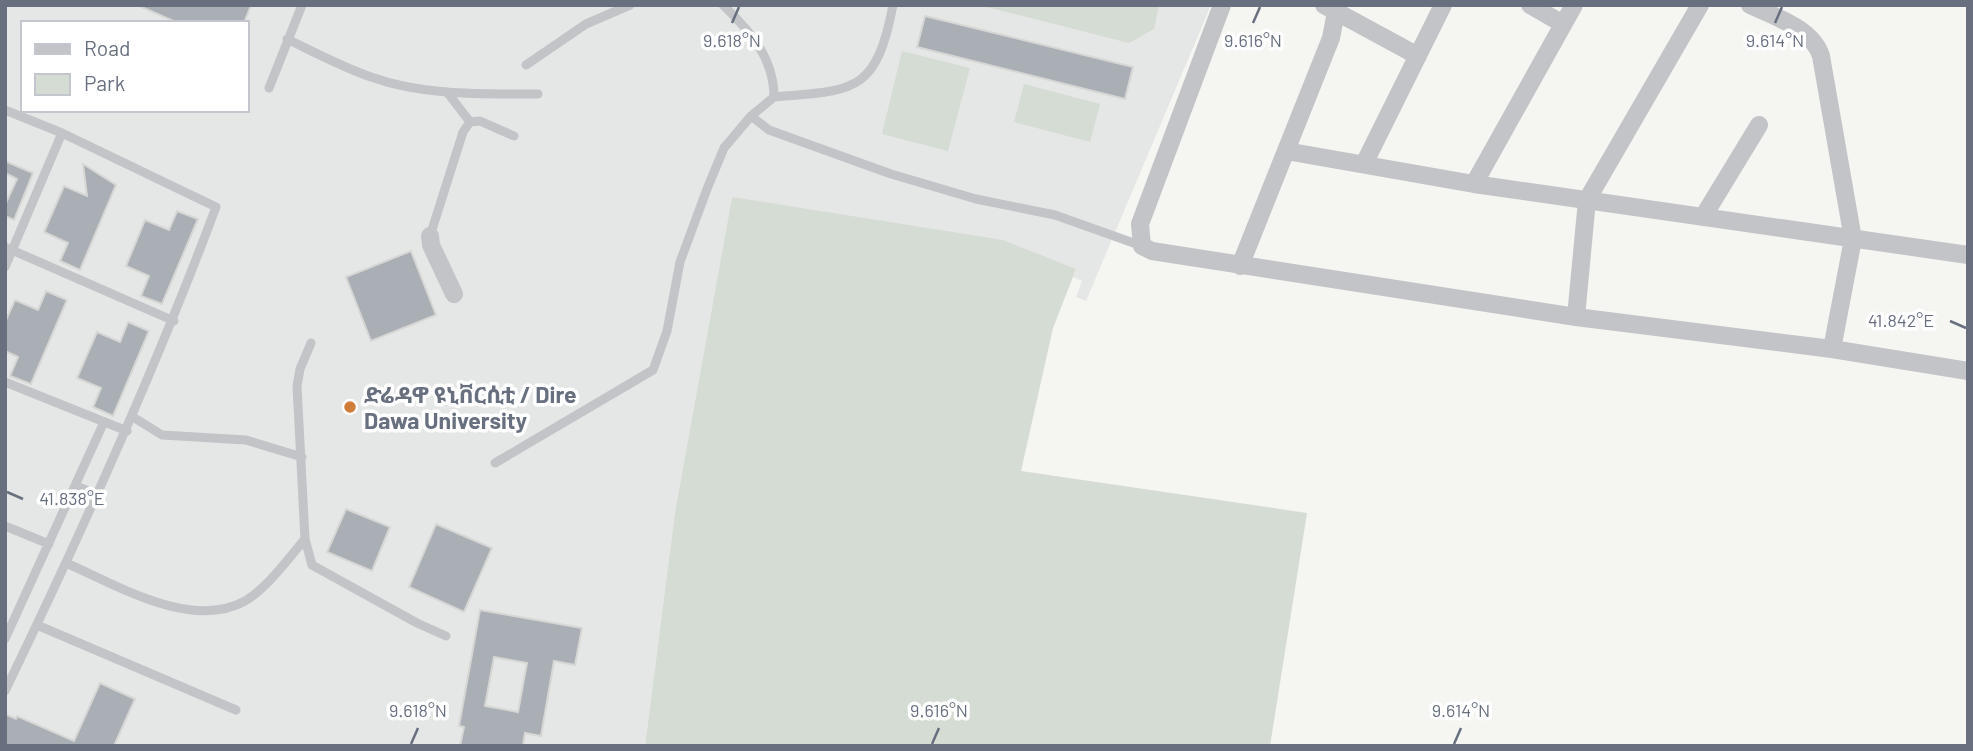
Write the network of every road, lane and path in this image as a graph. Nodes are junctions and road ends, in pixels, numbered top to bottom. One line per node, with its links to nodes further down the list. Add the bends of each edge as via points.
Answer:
1 (302, 5): 13 (lane)
2 (631, 5): 15 (lane, via 586,24)
3 (723, 5): 19 (lane, via 760,45 774,82)
4 (893, 5): 19 (lane, via 878,59 861,81 840,92)
5 (1222, 5): 33 (street, via 1140,224)
6 (1443, 5): 14 (street)
7 (1530, 5): 12 (street)
8 (1574, 5): 12 (street)
9 (1700, 5): 29 (street)
10 (1750, 5): 32 (street, via 1788,23 1817,44)
11 (1330, 8): 14 (street); 26 (street, via 1331,38)
12 (1563, 24): 28 (street)
13 (287, 39): 16 (lane); 17 (lane, via 372,78)
14 (1418, 56): 27 (street)
15 (526, 65)
16 (269, 88)
17 (447, 92): 18 (lane); 22 (lane)
18 (538, 94)
19 (774, 97): 21 (lane)
20 (5, 110): 24 (lane)
21 (751, 116): 33 (lane, via 769,130 891,174 976,199 1055,215); 49 (lane, via 724,148 707,189 680,262 667,331 653,370)
22 (470, 122): 25 (lane, via 480,121); 31 (lane)
23 (1759, 125): 30 (street)
24 (62, 133): 34 (lane); 40 (lane, via 216,207)
25 (514, 136)
26 (1286, 151): 27 (street); 36 (street)
27 (1364, 164): 28 (street)
28 (1474, 184): 29 (street)
29 (1587, 200): 30 (street); 39 (street)
30 (1703, 217): 32 (street)
31 (430, 236): 38 (street)
32 (1853, 240): 35 (street); 42 (street)
33 (1142, 246): 36 (street)
34 (9, 249): 37 (lane); 40 (lane)
35 (1968, 255)
36 (1240, 266): 39 (street)
37 (5, 267)
38 (454, 294)
39 (1576, 317): 42 (street)
40 (174, 320): 45 (lane)
41 (311, 343): 48 (lane, via 297,386)
42 (1832, 349): 43 (street)
43 (1968, 371)
44 (5, 382): 46 (lane)
45 (133, 416): 47 (lane); 48 (lane, via 162,435 246,440)
46 (104, 422): 47 (lane); 50 (lane)
47 (127, 431): 51 (lane)
48 (302, 457): 53 (lane)
49 (495, 463)
50 (76, 486): 51 (lane); 54 (lane)
51 (98, 495): 55 (lane)
52 (5, 526): 54 (lane)
53 (305, 539): 55 (lane, via 245,600 203,610 165,607); 57 (lane, via 312,565)
54 (49, 544): 58 (lane)
55 (66, 562): 56 (lane)
56 (37, 625): 59 (lane); 60 (lane)
57 (446, 636)
58 (5, 639)
59 (5, 691)
60 (236, 710)

